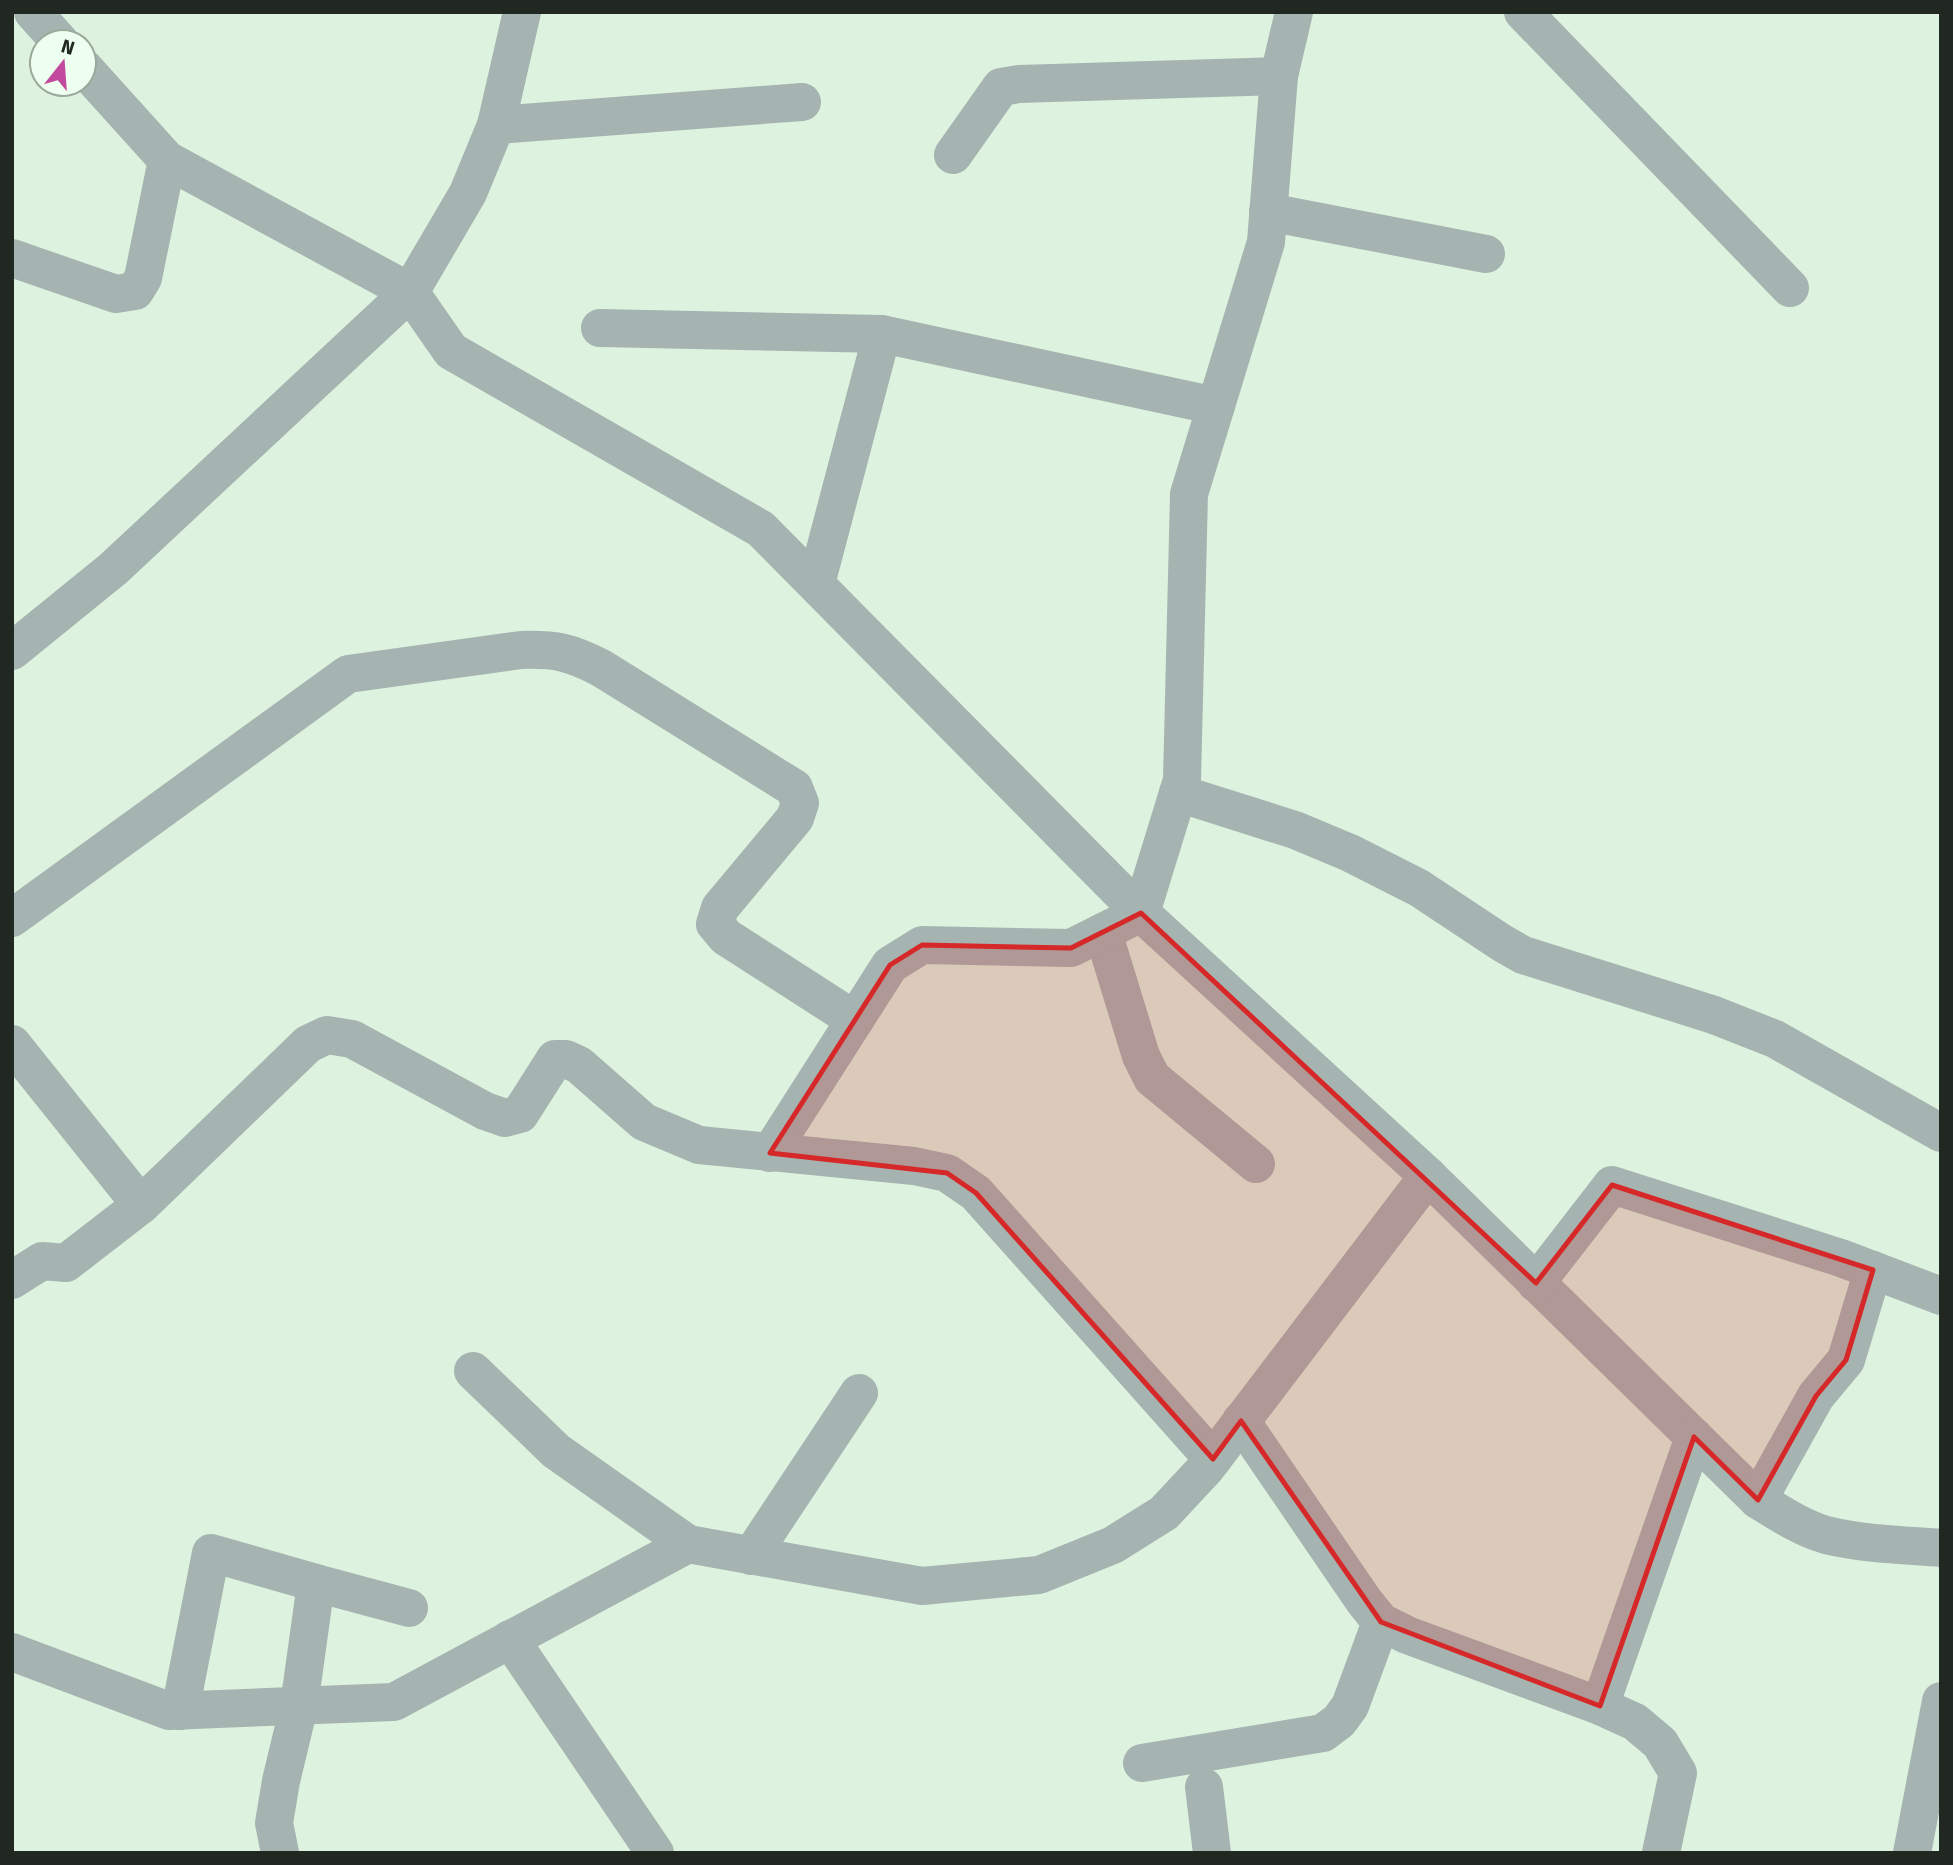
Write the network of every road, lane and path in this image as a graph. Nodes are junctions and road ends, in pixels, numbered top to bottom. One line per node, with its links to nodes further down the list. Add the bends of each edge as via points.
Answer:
1 (33, 12): 5 (street)
2 (522, 12): 9 (street)
3 (1294, 12): 6 (street)
4 (1523, 12): 15 (street)
5 (47, 28)
6 (1279, 76): 10 (street, via 1001,87); 12 (street)
7 (98, 84): 11 (street)
8 (802, 102): 9 (street)
9 (496, 125): 16 (street, via 468,193)
10 (953, 155)
11 (167, 160): 14 (street, via 144,278 135,291 116,294); 16 (street)
12 (1268, 212): 13 (street); 19 (street, via 1266,242)
13 (1486, 254)
14 (12, 258)
15 (1790, 288)
16 (410, 292): 20 (street, via 451,351 761,529); 21 (street, via 113,569)
17 (600, 328): 18 (street)
18 (881, 334): 19 (street); 20 (street)
19 (1216, 406): 22 (street, via 1189,494 1182,780)
20 (816, 584): 23 (street)
21 (12, 651)
22 (1178, 793): 23 (street); 28 (street, via 1350,853 1419,888 1523,955 1775,1039)
23 (1141, 913): 25 (street); 31 (street)
24 (12, 918): 26 (street, via 348,674 548,649 573,654 601,668 794,788 800,803 795,818 720,908 715,925 726,937)
25 (1103, 933): 26 (street, via 1071,948 922,945 890,965); 30 (street, via 1152,1078)
26 (855, 1020): 29 (street)
27 (12, 1044): 32 (street)
28 (1941, 1133)
29 (769, 1153): 32 (street, via 699,1145 644,1122 579,1065 566,1059 555,1059 520,1114 505,1118 352,1039 327,1035 308,1044); 41 (street, via 947,1173 976,1193)
30 (1256, 1164)
31 (1428, 1176): 35 (street); 39 (street)
32 (141, 1205): 34 (street, via 66,1263 42,1261)
33 (1873, 1270): 35 (street, via 1612,1185); 36 (street); 42 (street, via 1846,1360 1816,1395)
34 (12, 1280)
35 (1536, 1283): 40 (street)
36 (1941, 1296)
37 (473, 1371): 43 (street, via 556,1451)
38 (859, 1392): 45 (street)
39 (1241, 1422): 41 (street); 48 (street)
40 (1694, 1437): 42 (street); 53 (street)
41 (1213, 1459): 45 (street, via 1164,1513 1113,1545 1039,1575 922,1586)
42 (1758, 1500): 44 (street, via 1825,1534)
43 (688, 1544): 45 (street); 49 (street)
44 (1941, 1548)
45 (751, 1556)
46 (316, 1583): 47 (street); 52 (street); 54 (street, via 211,1553)
47 (409, 1608)
48 (1381, 1622): 53 (street); 55 (street, via 1350,1706 1323,1733)
49 (510, 1639): 52 (street, via 394,1702); 59 (street)
50 (12, 1652): 54 (street, via 169,1711)
51 (1941, 1700): 61 (street)
52 (299, 1706): 54 (street); 58 (street, via 274,1823)
53 (1600, 1706): 57 (street, via 1635,1722 1660,1743 1678,1773)
54 (180, 1711)
55 (1142, 1763)
56 (1204, 1787): 60 (street)
57 (1669, 1848)
58 (280, 1853)
59 (655, 1853)
60 (1212, 1853)
61 (1912, 1853)

